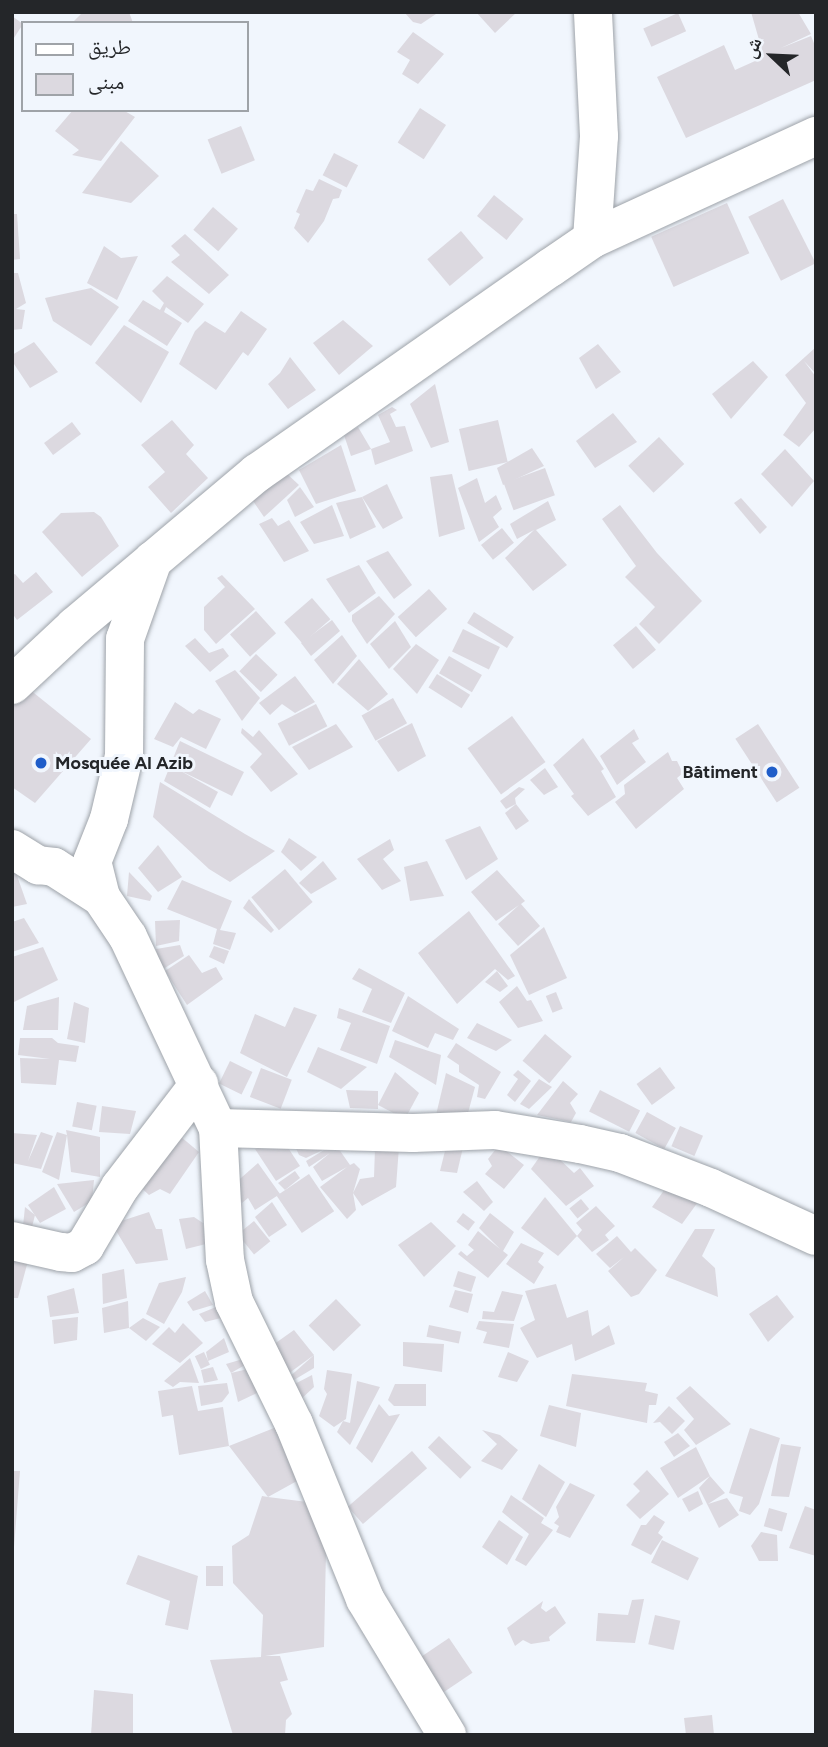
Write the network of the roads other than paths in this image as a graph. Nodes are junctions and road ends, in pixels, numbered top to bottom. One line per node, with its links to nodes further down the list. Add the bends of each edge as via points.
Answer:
1 (593, 12): 3 (street, via 599,136)
2 (816, 135): 3 (street)
3 (592, 239): 4 (street, via 257,473)
4 (153, 559): 5 (street); 7 (street, via 125,639 124,756 109,818 92,862)
5 (12, 685)
6 (12, 849): 7 (street, via 38,865 54,867)
7 (101, 897): 8 (street, via 128,937)
8 (199, 1084): 9 (street); 11 (street, via 120,1186 85,1247 72,1253)
9 (218, 1128): 10 (street, via 413,1133 495,1130 580,1144 620,1153 711,1188); 12 (street, via 225,1260 234,1302 294,1424 365,1599)
10 (816, 1236)
11 (12, 1241)
12 (447, 1735)

